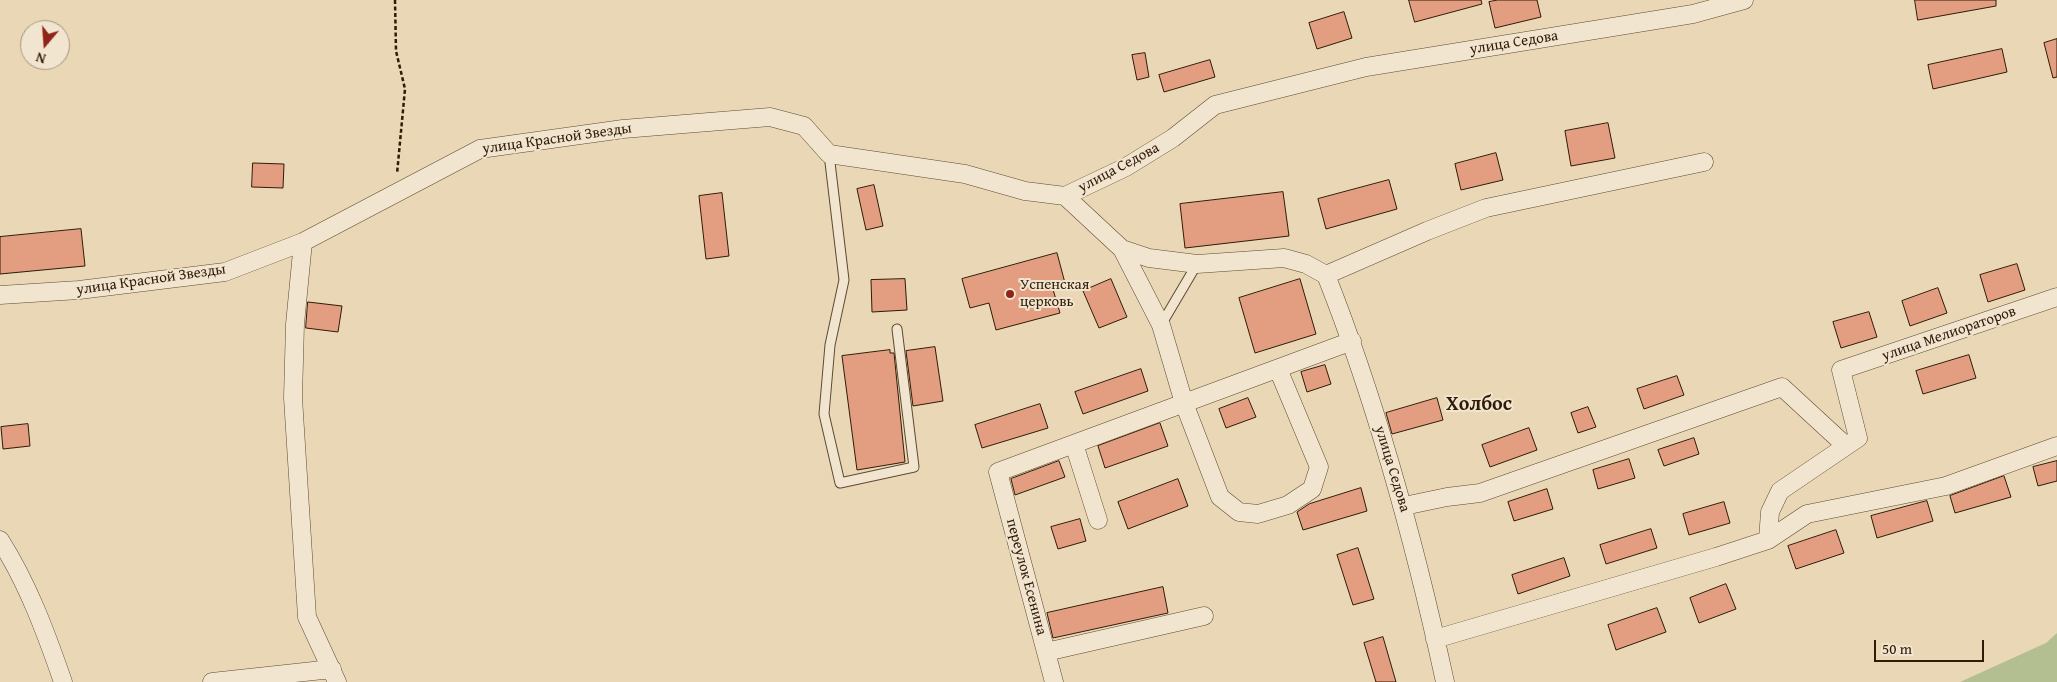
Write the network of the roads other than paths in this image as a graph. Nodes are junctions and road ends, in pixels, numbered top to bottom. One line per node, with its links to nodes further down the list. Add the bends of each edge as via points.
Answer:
1 (1744, 0): 4 (street, улица Седова, via 1693,14 1366,68 1215,105 1173,138 1126,167)
2 (829, 154): 4 (street, via 965,174 1025,191); 5 (street, улица Красной Звезды, via 804,126 770,116 623,129 480,149); 12 (lane, via 844,280 830,345 824,414 840,483 914,467)
3 (1704, 162): 8 (street, via 1486,208)
4 (1065, 196): 6 (street, улица Седова)
5 (303, 242): 9 (street, улица Красной Звезды, via 225,272 79,290); 26 (street, via 295,324 293,398 307,617)
6 (1122, 249): 7 (street, улица Седова, via 1149,258); 11 (street)
7 (1197, 264): 8 (street, улица Седова, via 1284,258 1306,264); 11 (lane)
8 (1326, 275): 13 (street, улица Седова)
9 (0, 295)
10 (2057, 297): 17 (street, улица Мелиораторов, via 1841,370 1858,438)
11 (1161, 325): 15 (street)
12 (897, 329)
13 (1352, 341): 14 (street); 19 (street, улица Седова)
14 (1278, 368): 15 (street); 15 (street, via 1319,467 1312,489 1288,505 1258,514 1239,512 1220,498)
15 (1184, 403): 16 (street)
16 (1074, 444): 20 (street); 25 (street, переулок Есенина, via 998,472)
17 (1846, 446): 19 (street, via 1782,387 1480,493); 22 (street, via 1780,491 1770,512)
18 (2057, 446): 22 (street, via 1946,486 1807,514)
19 (1404, 506): 24 (street, улица Седова)
20 (1098, 520)
21 (0, 540): 27 (street, via 46,630)
22 (1768, 540): 24 (street)
23 (1204, 616): 25 (street)
24 (1436, 639): 30 (street, улица Седова)
25 (1046, 652): 29 (street, переулок Есенина)
26 (335, 675): 28 (street)
27 (63, 682)
28 (212, 682)
29 (1054, 682)
30 (1445, 682)

